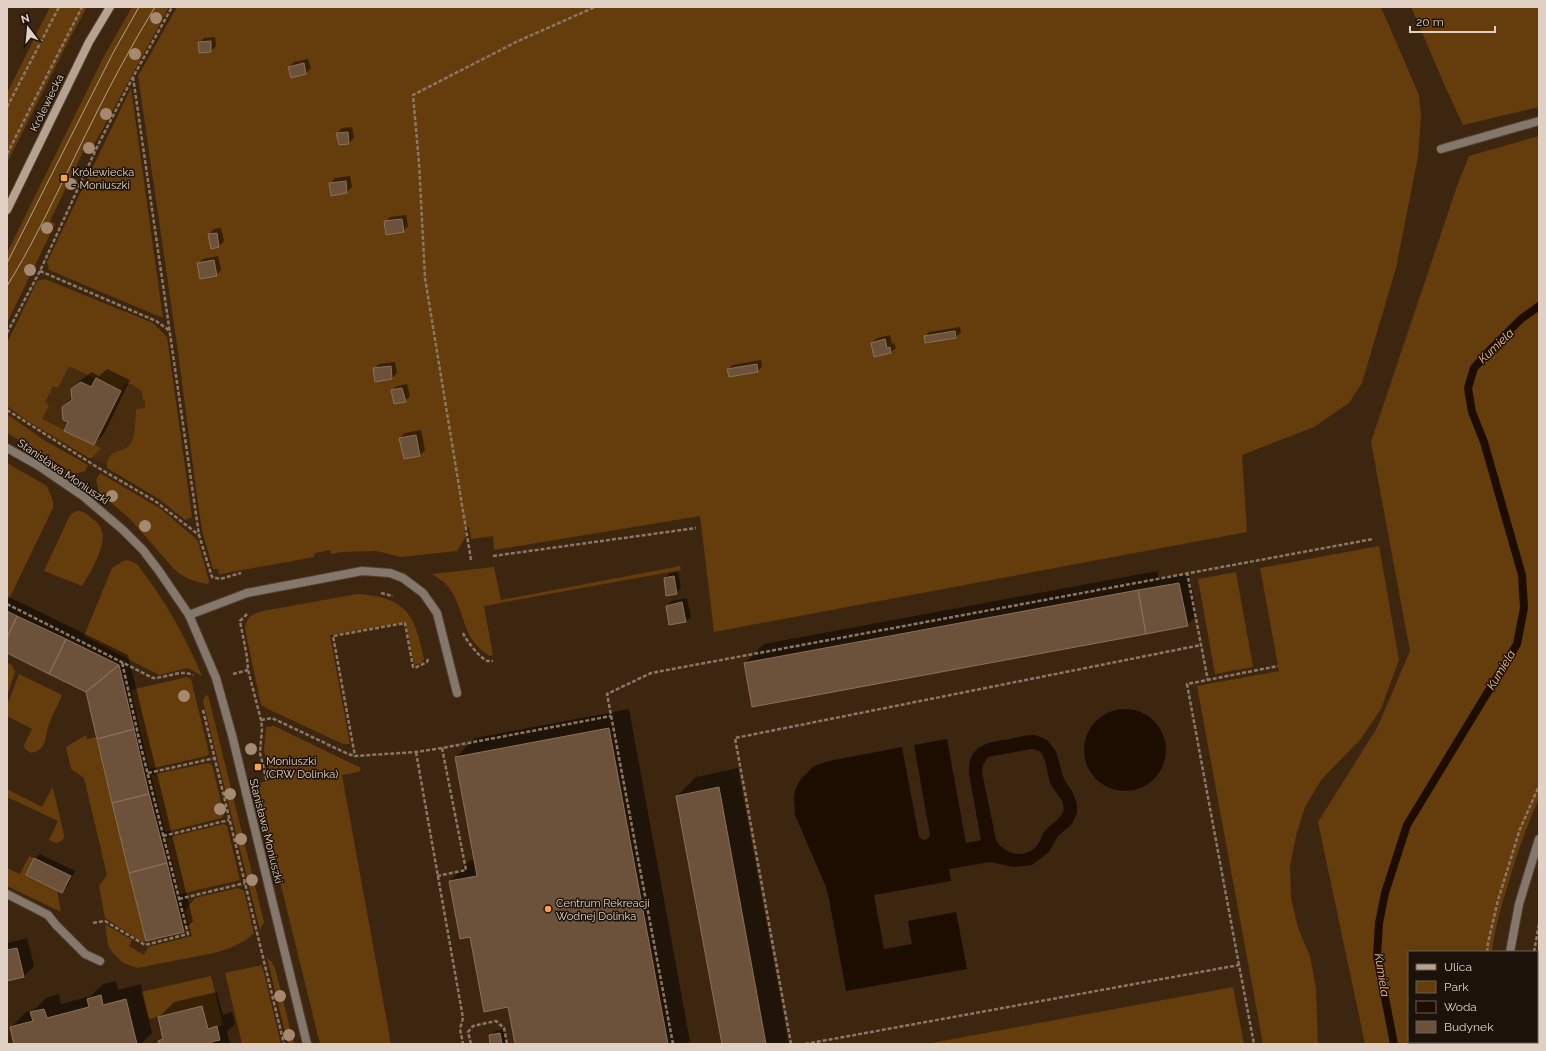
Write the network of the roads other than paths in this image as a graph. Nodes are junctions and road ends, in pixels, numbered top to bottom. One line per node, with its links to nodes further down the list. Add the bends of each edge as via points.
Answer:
1 (110, 7): 4 (main road, Królewiecka, via 89,42)
2 (1539, 122): 3 (street)
3 (1441, 149)
4 (7, 210)
5 (7, 448): 6 (street, Stanisława Moniuszki, via 83,496 123,530 143,550)
6 (189, 615): 7 (street, via 247,593 362,571 390,573 403,578 423,592 437,614); 12 (street, Stanisława Moniuszki, via 216,678 228,720)
7 (457, 693)
8 (1539, 839): 10 (street, via 1519,904)
9 (7, 894): 11 (street, via 48,915 85,954)
10 (1510, 951)
11 (100, 961)
12 (307, 1044)

